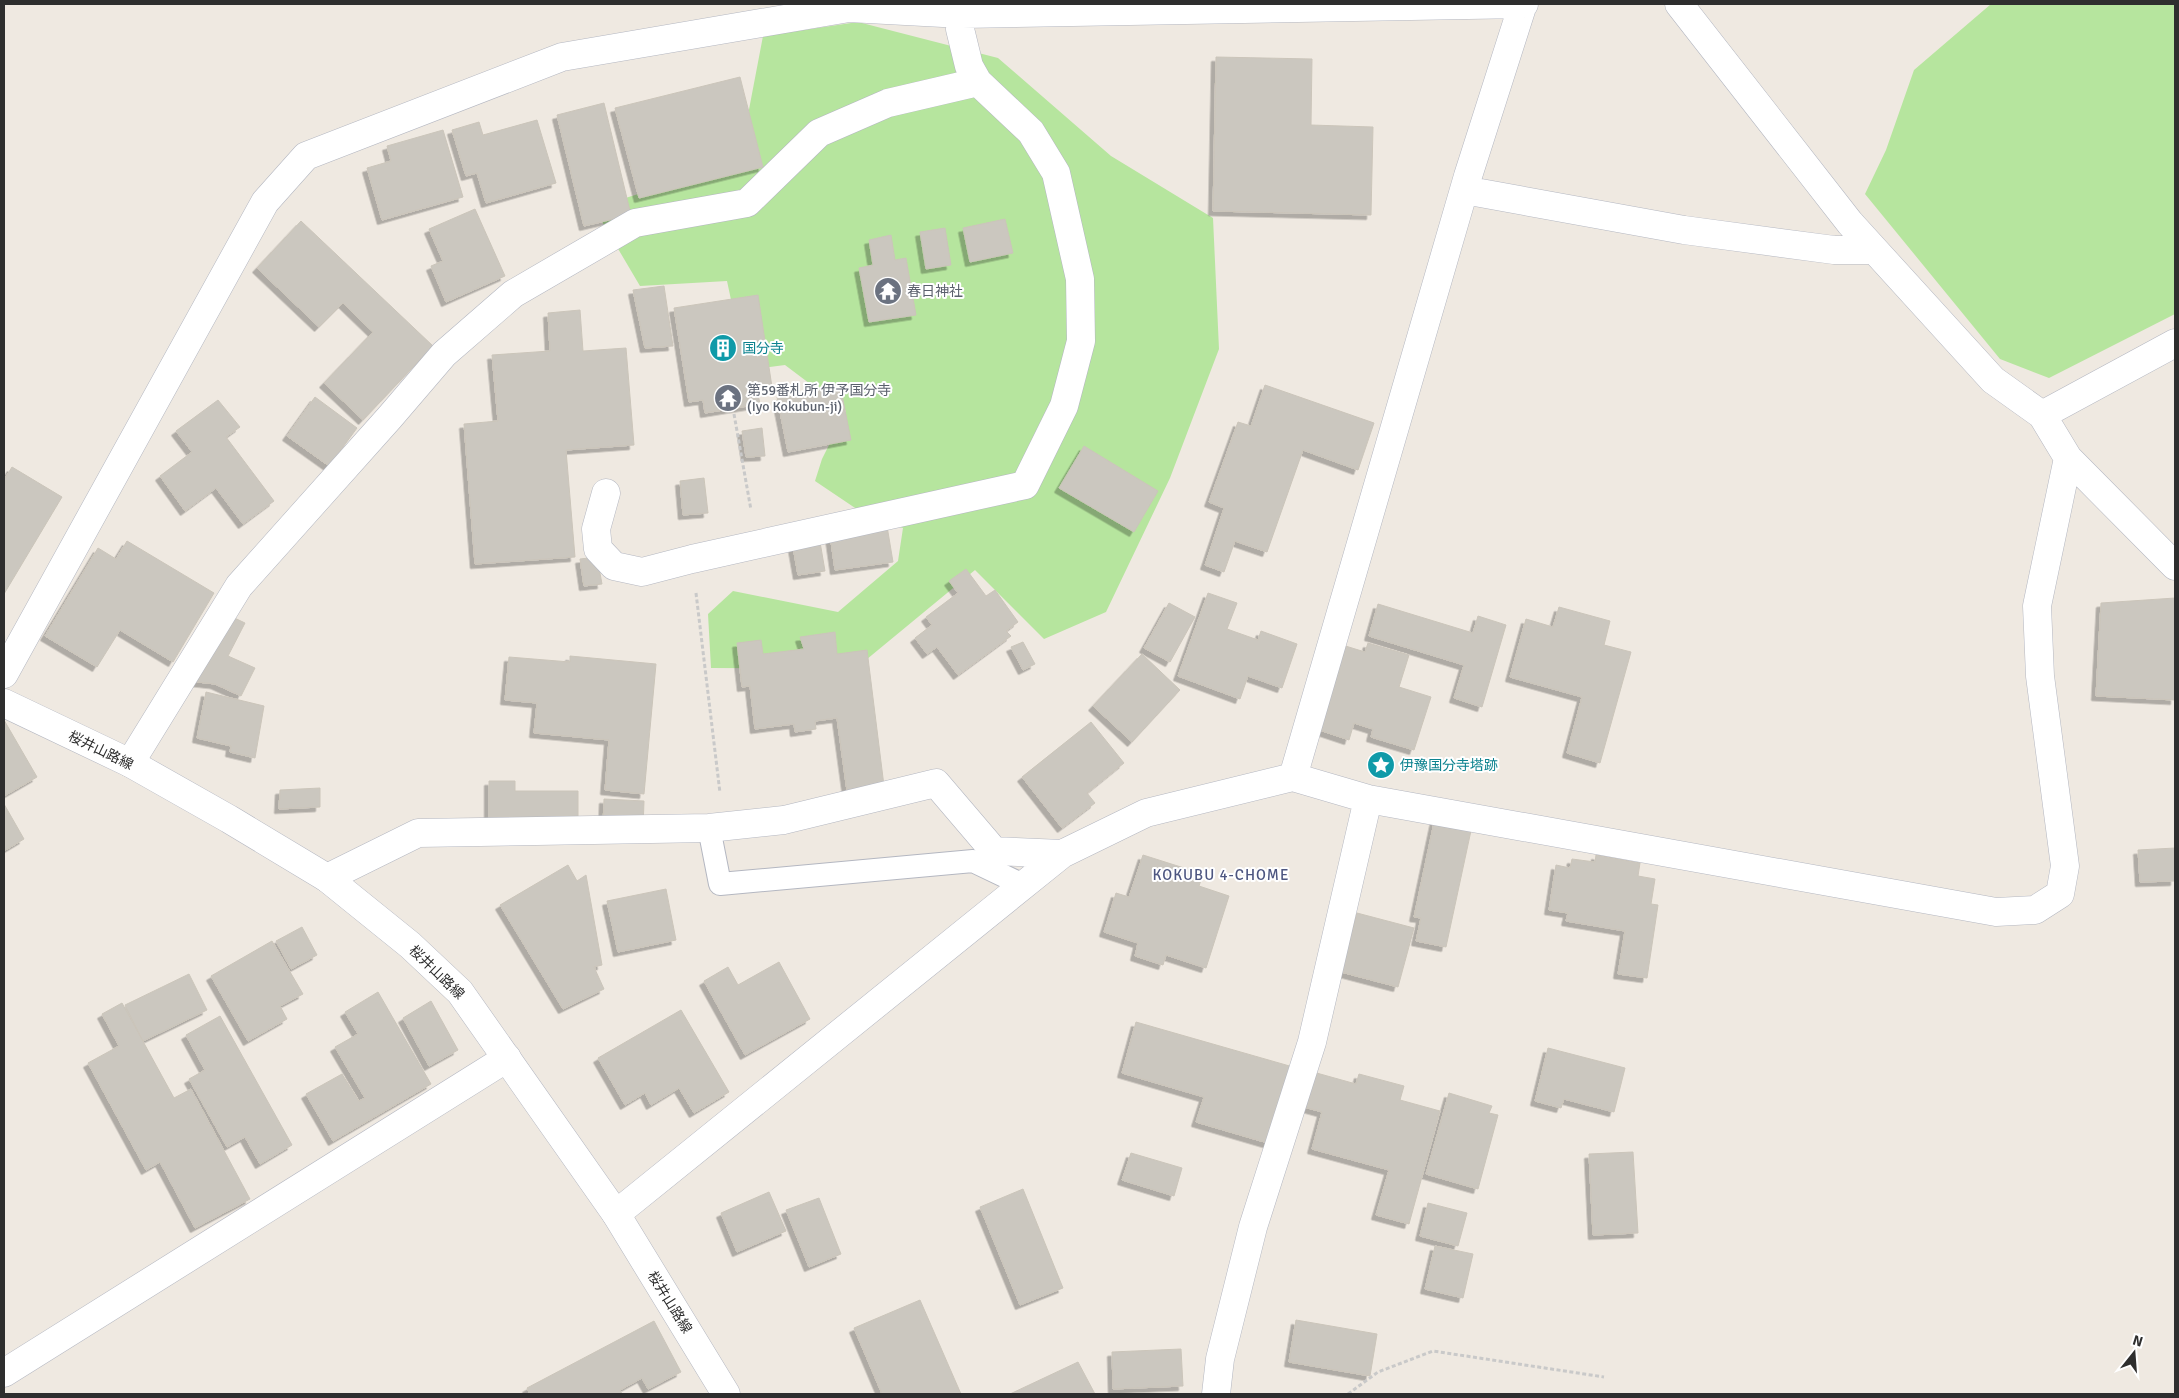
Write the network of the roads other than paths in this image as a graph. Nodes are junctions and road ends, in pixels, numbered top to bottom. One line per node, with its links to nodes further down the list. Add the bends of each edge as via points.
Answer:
1 (1523, 4): 4 (street); 6 (street)
2 (1679, 4): 7 (street)
3 (849, 6): 4 (street); 13 (street, via 562,57 306,156 265,202)
4 (962, 14): 5 (street, via 960,29 969,66)
5 (978, 82): 11 (street, via 1031,132 1056,173 1080,279 1081,341 1064,406 1025,485 642,572 614,566 598,549 596,529); 15 (street, via 888,103 819,133 747,203 635,223 513,294 444,354 239,586)
6 (1464, 190): 7 (street, via 1684,230 1834,250); 16 (street)
7 (1874, 250): 9 (street, via 1993,380)
8 (2175, 343): 9 (street)
9 (2042, 416): 10 (street)
10 (2068, 458): 12 (street); 17 (street, via 2037,606 2040,676 2065,866 2060,894 2035,910 1996,912)
11 (606, 493)
12 (2175, 566)
13 (4, 674)
14 (4, 702): 15 (street, 桜井山路線)
15 (130, 763): 20 (street, 桜井山路線)
16 (1293, 777): 17 (street); 19 (street, via 1146,813)
17 (1368, 799): 26 (street, via 1312,1042 1253,1227 1220,1359)
18 (717, 827): 19 (street, via 784,820 936,783 994,851); 20 (street, via 418,833); 21 (lane, via 720,884 973,861)
19 (1062, 854): 21 (street)
20 (327, 878): 22 (street, 桜井山路線, via 410,945 460,992)
21 (1024, 885): 23 (street)
22 (506, 1058): 23 (street, 桜井山路線); 24 (street)
23 (616, 1214): 25 (street, 桜井山路線)
24 (4, 1372)
25 (726, 1394)
26 (1216, 1394)

